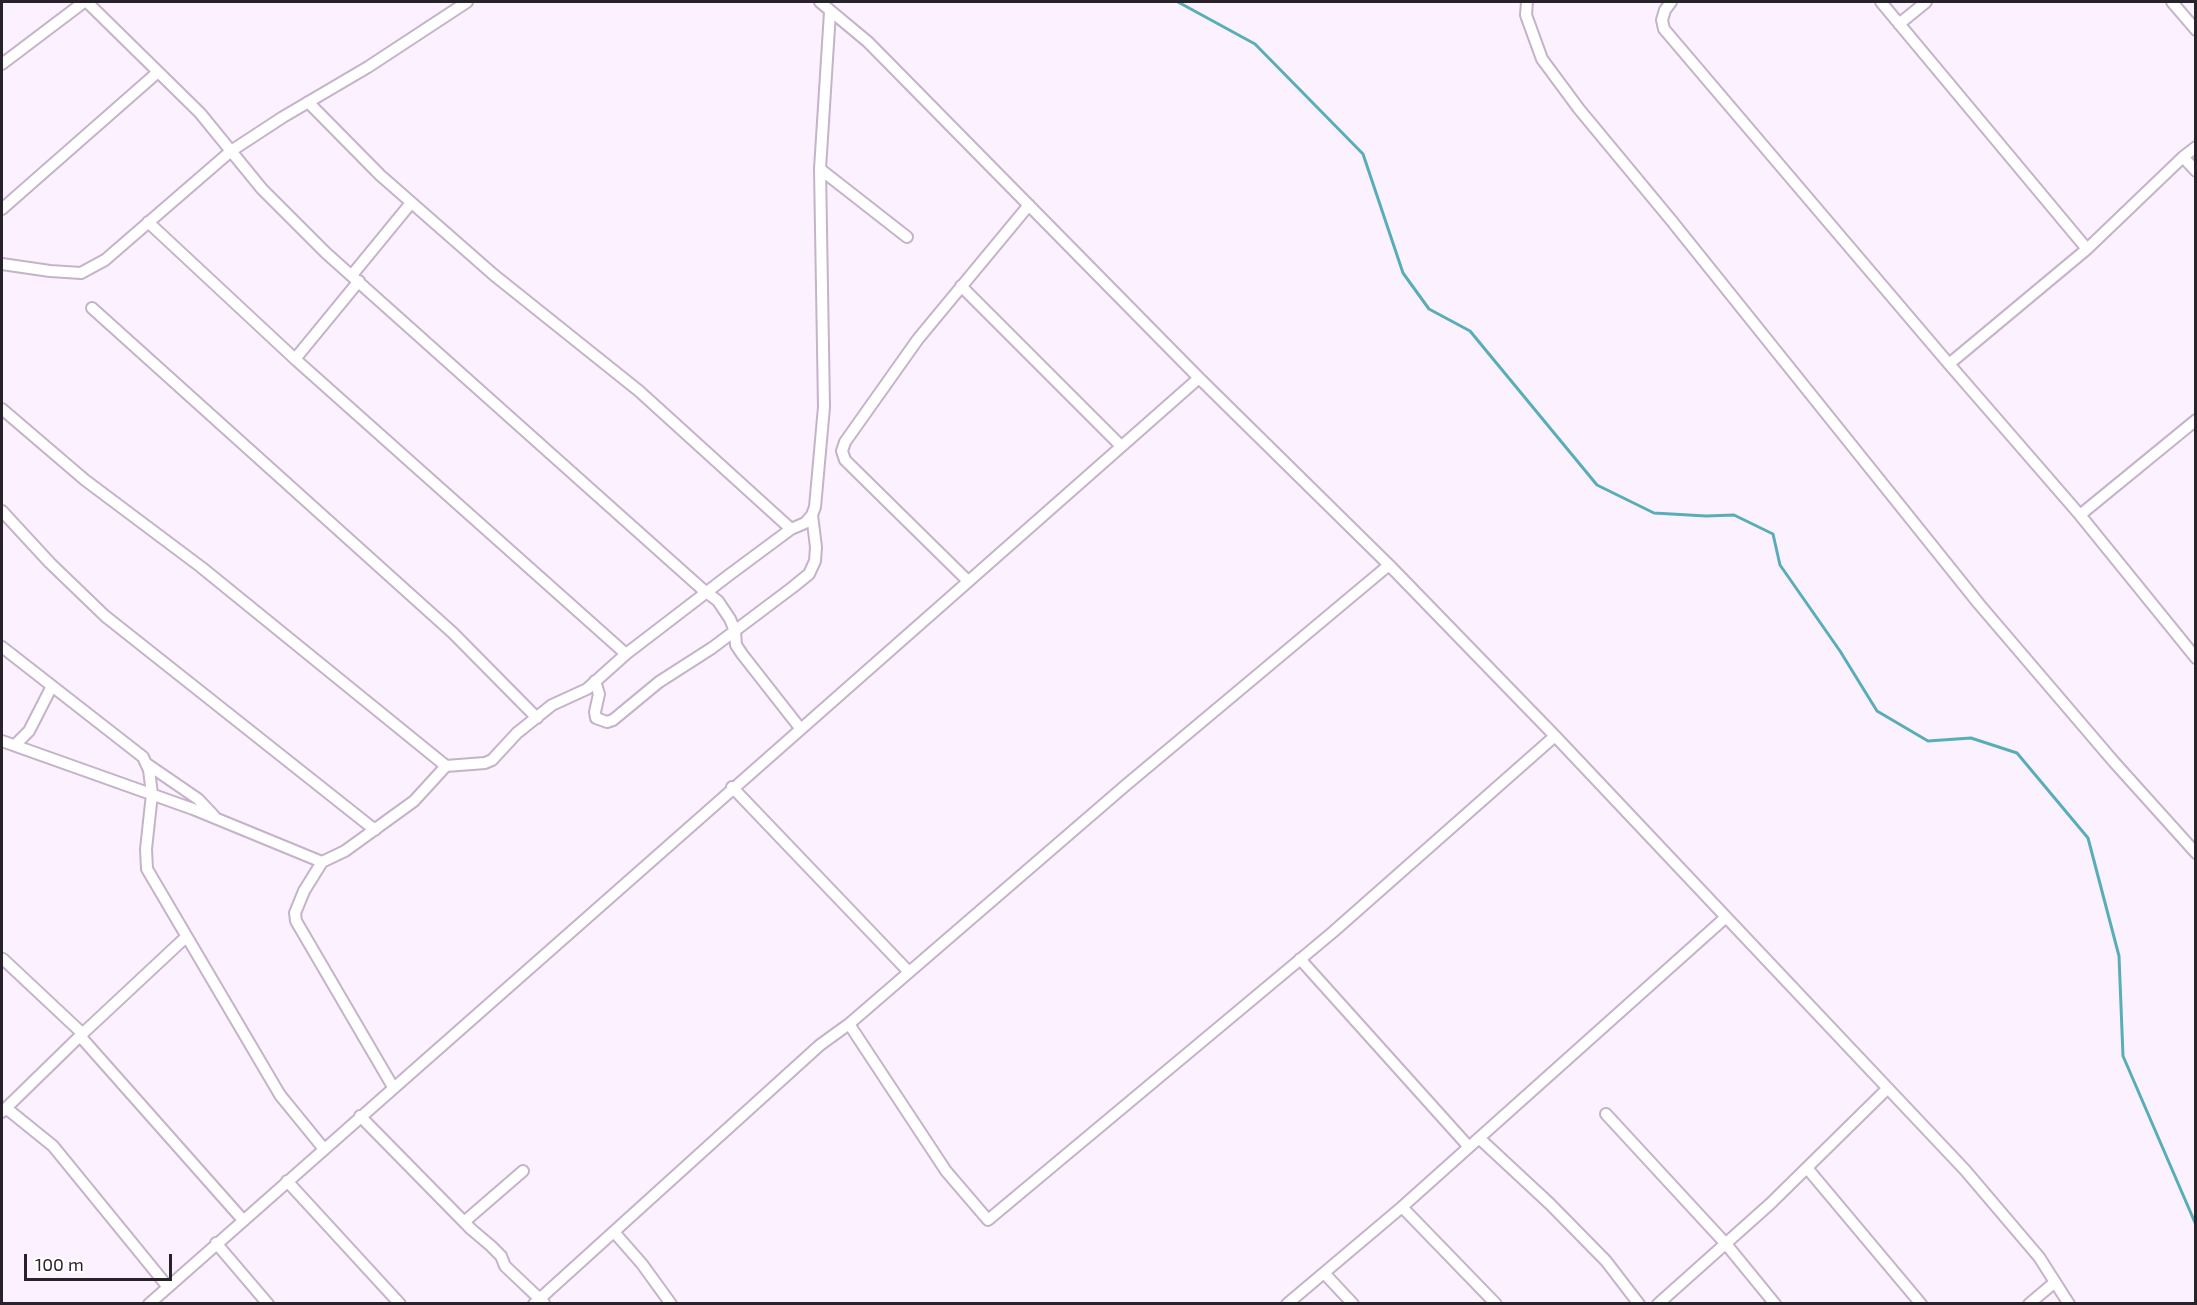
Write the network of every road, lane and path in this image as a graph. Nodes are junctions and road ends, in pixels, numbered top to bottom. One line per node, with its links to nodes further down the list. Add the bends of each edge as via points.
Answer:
1 (85, 2): 12 (street); 13 (street)
2 (467, 2): 14 (street)
3 (820, 2): 9 (street)
4 (1527, 2): 60 (street, via 1526,15 1542,59 1579,109 1979,604)
5 (1671, 2): 31 (street, via 1662,20 1664,29)
6 (1881, 2): 10 (street)
7 (1926, 2): 10 (street)
8 (2172, 2): 11 (street)
9 (830, 12): 18 (street); 21 (street, via 868,42)
10 (1899, 24): 25 (street)
11 (2196, 30)
12 (2, 64)
13 (158, 72): 16 (street, via 200,113); 22 (street)
14 (308, 102): 16 (street); 20 (street)
15 (2196, 147): 17 (street)
16 (231, 151): 23 (street); 27 (street, via 262,189)
17 (2183, 157): 19 (street); 25 (street)
18 (820, 169): 24 (street); 37 (street, via 824,407)
19 (2196, 171)
20 (411, 203): 27 (street); 39 (street, via 639,391)
21 (1029, 206): 28 (street); 32 (street)
22 (2, 209)
23 (148, 222): 26 (street, via 105,260 81,273); 30 (street)
24 (907, 237)
25 (2087, 249): 31 (street)
26 (2, 264)
27 (355, 278): 30 (street); 42 (street)
28 (961, 286): 35 (street); 41 (street, via 842,451 845,460)
29 (92, 308): 49 (street, via 453,633)
30 (295, 360): 45 (street)
31 (1949, 364): 38 (street)
32 (1199, 378): 35 (street); 40 (street)
33 (2, 409): 55 (street, via 85,480 201,567)
34 (2196, 420): 38 (street)
35 (1121, 446): 41 (street)
36 (2, 511): 59 (street, via 105,616)
37 (812, 515): 39 (street); 43 (street, via 816,547 809,574)
38 (2080, 515): 46 (street)
39 (791, 529): 42 (street)
40 (1389, 565): 51 (street); 66 (street)
41 (968, 581): 50 (street)
42 (706, 593): 43 (street, via 718,601); 45 (street)
43 (735, 631): 47 (street, via 659,682 613,720 597,718); 50 (street, via 736,645 742,654)
44 (2, 647): 48 (street)
45 (626, 654): 47 (street)
46 (2196, 658)
47 (595, 681): 49 (street)
48 (51, 686): 53 (street, via 28,731); 54 (street)
49 (537, 718): 55 (street, via 492,760)
50 (800, 728): 56 (street)
51 (1555, 736): 62 (street); 65 (street)
52 (2, 741): 53 (street)
53 (15, 745): 57 (street)
54 (147, 764): 57 (street); 58 (street, via 204,803)
55 (446, 766): 59 (street, via 414,801)
56 (732, 787): 66 (street); 69 (street)
57 (152, 794): 58 (street); 63 (street, via 147,869)
58 (216, 818): 61 (street)
59 (375, 830): 61 (street)
60 (2196, 853)
61 (322, 862): 69 (street, via 304,891 295,913 296,921)
62 (1725, 918): 70 (street); 74 (street)
63 (186, 937): 68 (street); 76 (street, via 280,1095)
64 (3, 959): 68 (street)
65 (1300, 959): 67 (street, via 988,1220 946,1171); 75 (street)
66 (909, 972): 67 (street)
67 (849, 1024): 83 (street)
68 (82, 1035): 71 (street); 81 (street)
69 (393, 1087): 73 (street)
70 (1887, 1089): 77 (street); 87 (street, via 1965,1170 2039,1257)
71 (4, 1110): 88 (street, via 53,1146)
72 (1606, 1114): 85 (street)
73 (360, 1116): 76 (street); 82 (street)
74 (1479, 1138): 75 (street); 97 (street, via 1606,1261)
75 (1469, 1147): 80 (street)
76 (324, 1149): 79 (street)
77 (1807, 1168): 85 (street); 100 (street)
78 (523, 1171): 82 (street)
79 (287, 1181): 81 (street); 92 (street)
80 (1402, 1207): 86 (street); 96 (street)
81 (243, 1220): 84 (street)
82 (465, 1222): 89 (street, via 501,1256 505,1266)
83 (614, 1232): 89 (street); 93 (street)
84 (216, 1243): 88 (street); 91 (street)
85 (1726, 1244): 98 (street); 99 (street)
86 (1324, 1273): 94 (street); 95 (street)
87 (2055, 1282): 101 (street); 102 (street)
88 (168, 1287): 90 (street)
89 (540, 1302)
90 (149, 1304)
91 (268, 1304)
92 (400, 1304)
93 (671, 1304)
94 (1287, 1304)
95 (1353, 1304)
96 (1496, 1304)
97 (1639, 1304)
98 (1658, 1304)
99 (1775, 1304)
100 (1922, 1304)
101 (2029, 1304)
102 (2069, 1304)

